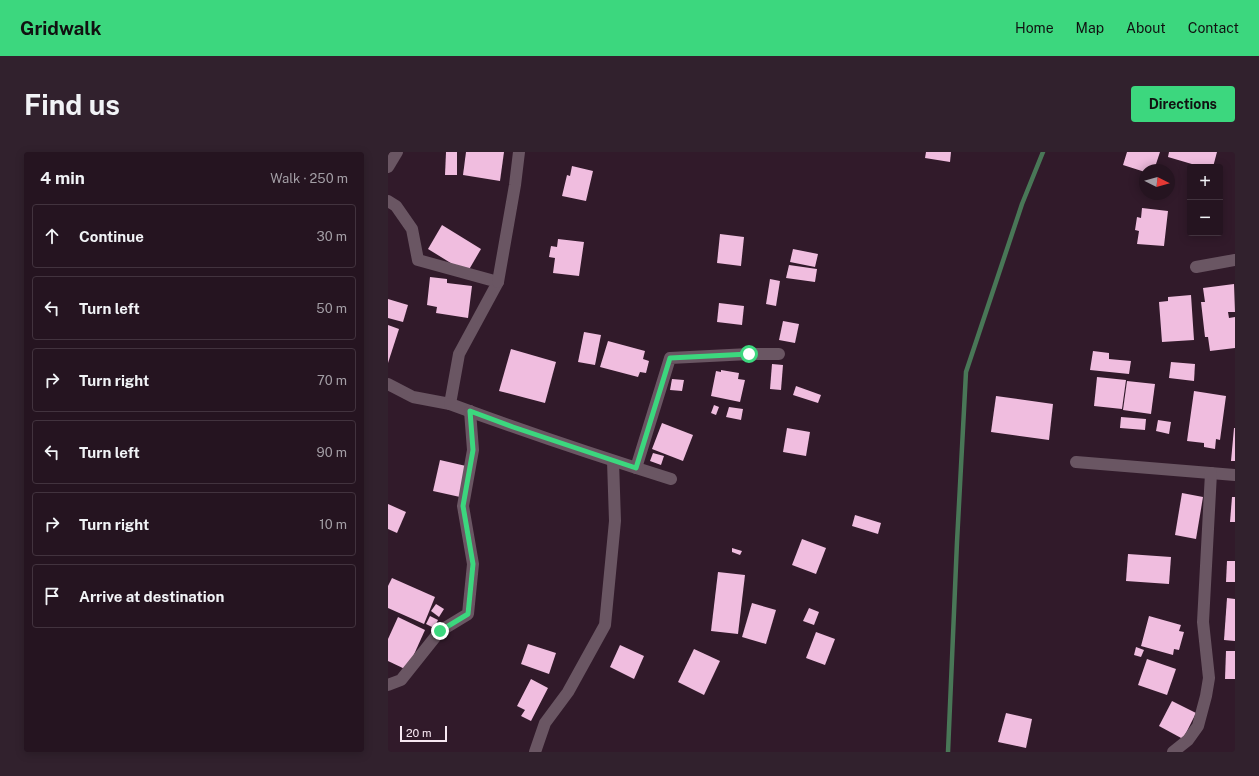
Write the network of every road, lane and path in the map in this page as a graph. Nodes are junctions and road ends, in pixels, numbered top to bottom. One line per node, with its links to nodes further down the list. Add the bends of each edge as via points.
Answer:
1 (397, 152): 3 (street)
2 (519, 152): 7 (street)
3 (388, 167)
4 (388, 201): 7 (street, via 396,206 412,229 418,260)
5 (1235, 260): 6 (street)
6 (1196, 267)
7 (498, 282): 10 (street, via 459,354)
8 (779, 354): 14 (street, via 670,358)
9 (388, 384): 10 (street, via 414,397)
10 (450, 404): 11 (street)
11 (470, 411): 12 (street); 18 (street, via 473,450 463,506 473,564 468,614 440,631 400,680)
12 (613, 461): 14 (street); 19 (street, via 616,521 605,624 568,692 545,723)
13 (1076, 462): 15 (street)
14 (636, 468): 17 (street)
15 (1211, 473): 16 (street); 20 (street, via 1202,622 1209,678 1198,726 1188,740)
16 (1235, 475)
17 (671, 479)
18 (388, 685)
19 (535, 752)
20 (1173, 752)

